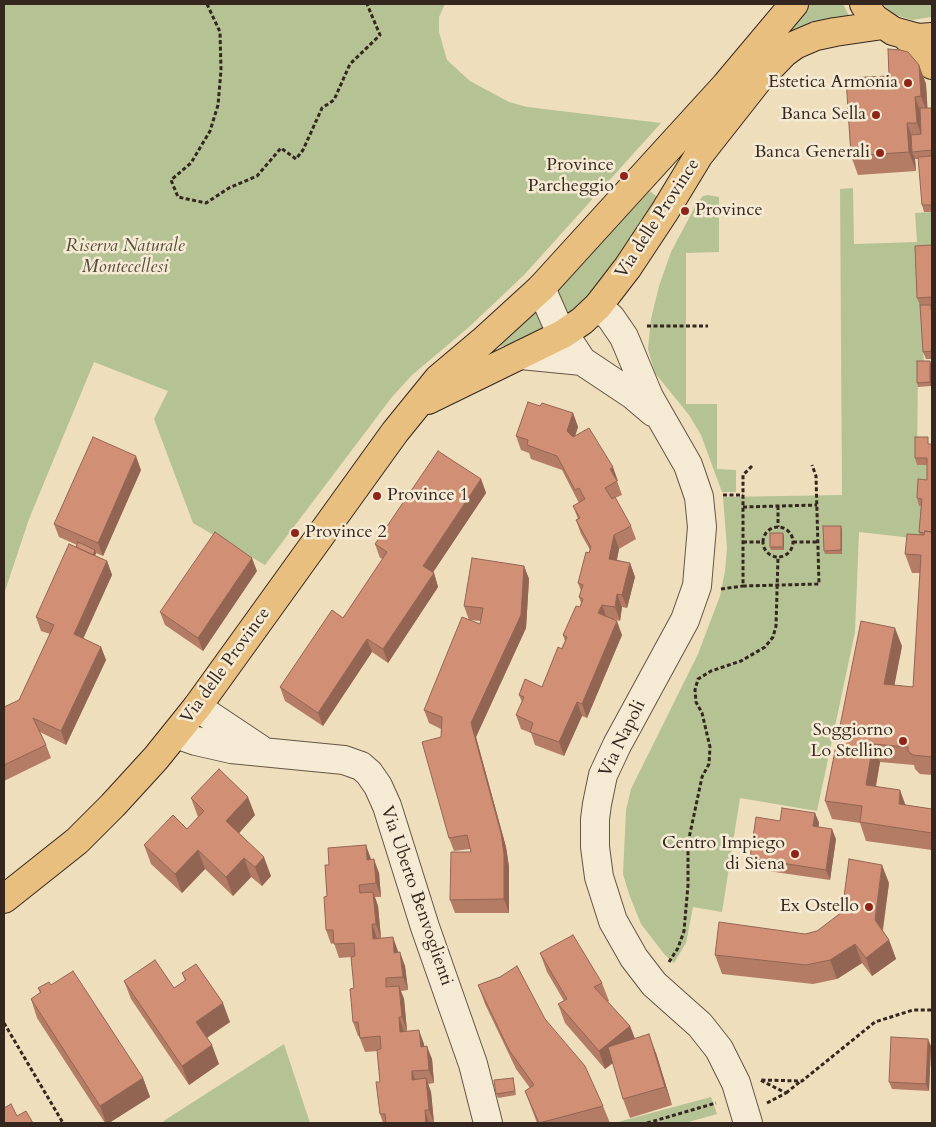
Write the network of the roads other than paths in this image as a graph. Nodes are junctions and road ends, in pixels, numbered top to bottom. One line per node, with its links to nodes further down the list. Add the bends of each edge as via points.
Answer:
1 (794, 4): 6 (main road, Via delle Province, via 720,91)
2 (864, 4): 3 (main road, via 874,18)
3 (894, 30): 4 (main road, Via delle Province, via 918,38); 5 (main road); 7 (main road, Via delle Province, via 835,32 816,36 795,45 776,60 694,162 628,267)
4 (932, 37)
5 (932, 65)
6 (541, 288): 8 (street, Via Napoli); 11 (main road, Via delle Province, via 447,371)
7 (598, 306): 8 (main road, Via delle Province); 12 (street, Via Napoli, via 611,318 624,338)
8 (563, 334): 9 (main road, Via delle Province); 10 (street, Via Napoli)
9 (520, 355): 10 (street, Via Napoli); 11 (main road, Via delle Province)
10 (582, 361): 12 (street, Via Napoli)
11 (417, 405): 13 (main road, Via delle Province)
12 (660, 417): 17 (street, Via Napoli, via 688,465 699,497 702,527 699,573 685,620 603,775 595,818 597,862 605,899 619,934 634,958 654,984 716,1044)
13 (197, 707): 14 (main road, Via delle Province); 15 (street, Via Uberto Benvoglienti)
14 (176, 734): 15 (street, Via Uberto Benvoglienti, via 232,749); 16 (main road, Via delle Province, via 82,836)
15 (266, 752): 18 (street, Via Uberto Benvoglienti, via 352,762 369,773 378,786 480,1085)
16 (4, 899)
17 (755, 1114)
18 (488, 1123)

